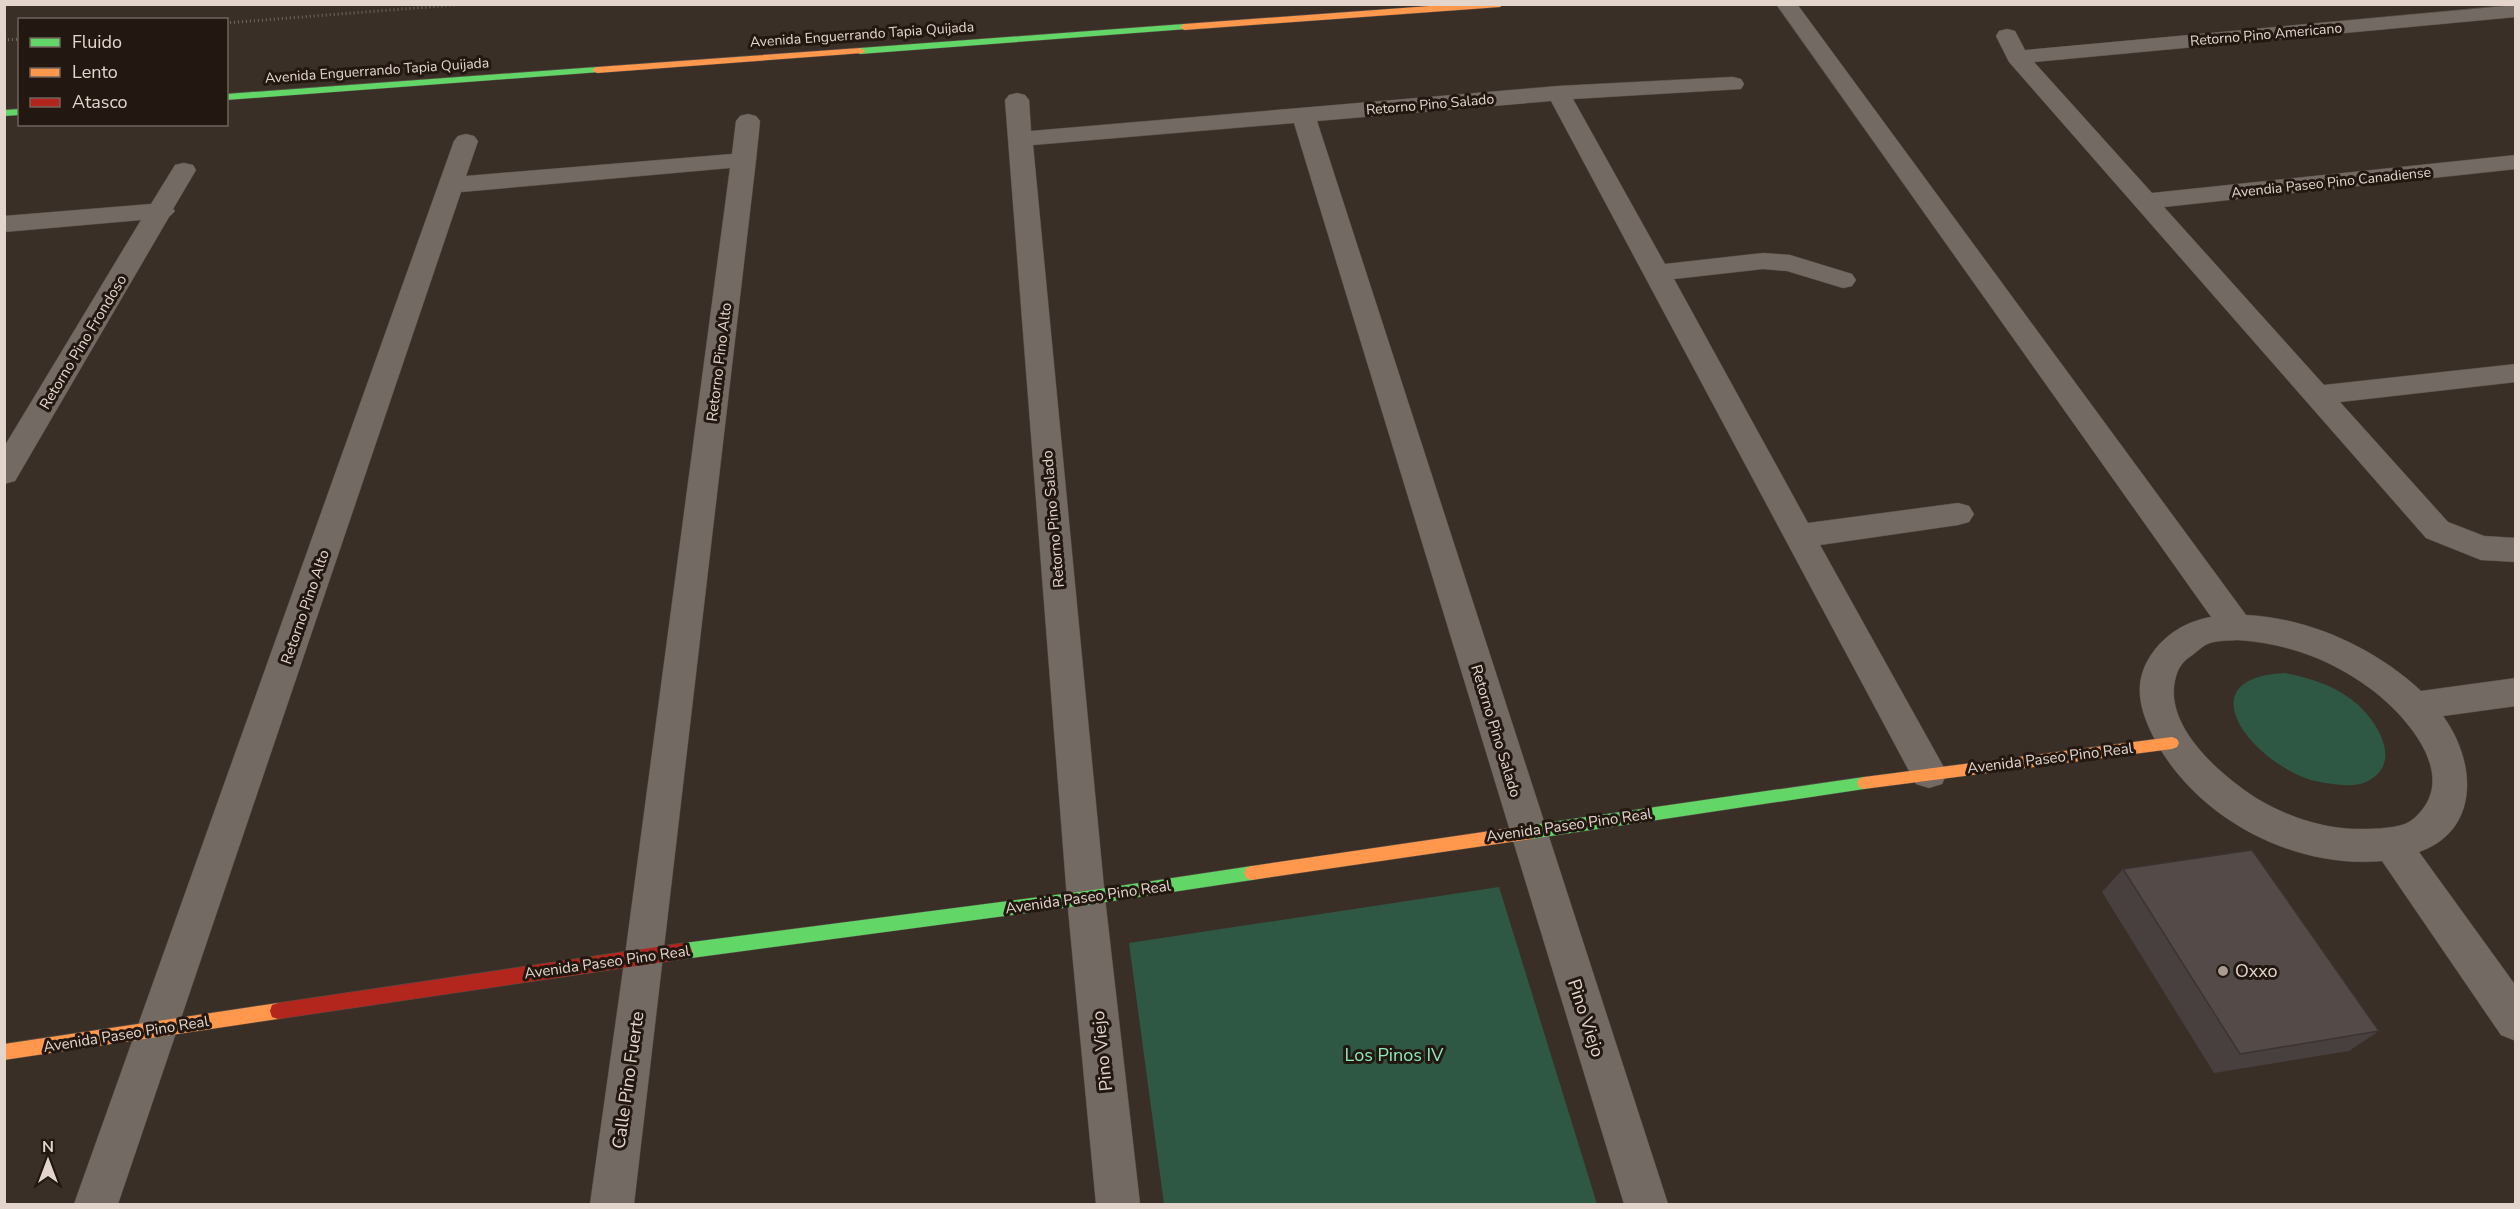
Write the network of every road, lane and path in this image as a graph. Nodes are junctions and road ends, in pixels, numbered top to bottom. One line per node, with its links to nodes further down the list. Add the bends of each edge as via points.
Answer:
1 (466, 4): 5 (path)
2 (1500, 4): 8 (street, Avenida Enguerrando Tapia Quijada)
3 (1786, 4): 29 (street)
4 (2516, 11): 18 (street, Retorno Pino Americano, via 2012,46)
5 (228, 23)
6 (1733, 84): 7 (street, Retorno Pino Salado)
7 (1558, 93): 10 (street, Retorno Pino Salado); 21 (street)
8 (228, 97)
9 (1017, 100): 12 (street, Retorno Pino Salado)
10 (1303, 116): 12 (street, Retorno Pino Salado); 34 (street, Retorno Pino Salado)
11 (748, 121): 14 (street, Retorno Pino Alto)
12 (1021, 140): 36 (street, Retorno Pino Salado)
13 (466, 141): 17 (street, Retorno Pino Alto)
14 (744, 160): 17 (street); 37 (street, Retorno Pino Alto)
15 (2516, 162): 18 (street, Avendia Paseo Pino Canadiense)
16 (184, 170): 19 (street, Retorno Pino Frondoso)
17 (452, 185): 39 (street, Retorno Pino Alto)
18 (2146, 201): 24 (street, Retorno Pino Americano)
19 (162, 211): 20 (street); 25 (street, Retorno Pino Frondoso)
20 (4, 224)
21 (1658, 273): 22 (street, via 1763,261 1790,263); 27 (street)
22 (1844, 280)
23 (2516, 373): 24 (street)
24 (2317, 395): 28 (street, Retorno Pino Americano, via 2437,530 2481,548)
25 (4, 473)
26 (1958, 514): 27 (street)
27 (1798, 536): 33 (street)
28 (2516, 550)
29 (2237, 627): 31 (street, via 2282,632 2329,648 2375,673); 32 (street, via 2199,632 2171,649 2156,674 2156,706)
30 (2516, 692): 31 (street)
31 (2413, 706): 35 (street, via 2439,740 2450,775 2446,806 2427,831)
32 (2172, 743): 33 (street, Avenida Paseo Pino Real); 35 (street, via 2230,801 2270,823 2313,839 2355,846)
33 (1929, 773): 34 (street, Avenida Paseo Pino Real)
34 (1527, 831): 36 (street, Avenida Paseo Pino Real); 44 (street, Pino Viejo)
35 (2392, 844): 38 (street)
36 (1086, 898): 37 (street, Avenida Paseo Pino Real); 43 (street, Pino Viejo)
37 (645, 956): 39 (street, Avenida Paseo Pino Real); 42 (street, Calle Pino Fuerte)
38 (2516, 1021)
39 (158, 1029): 40 (street, Avenida Paseo Pino Real); 41 (street, Retorno Pino Alto)
40 (4, 1052)
41 (96, 1204)
42 (612, 1204)
43 (1118, 1204)
44 (1646, 1204)

